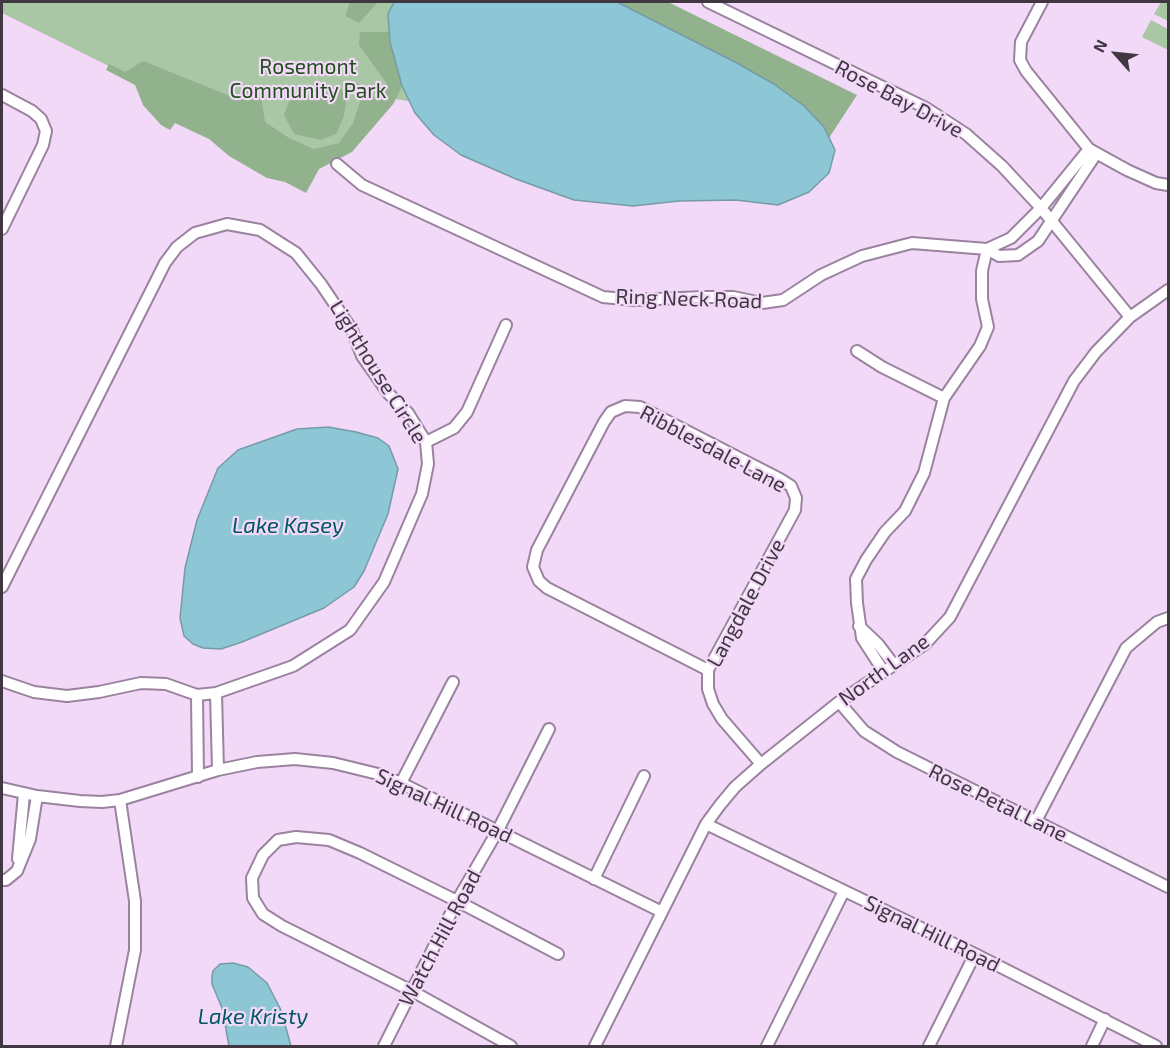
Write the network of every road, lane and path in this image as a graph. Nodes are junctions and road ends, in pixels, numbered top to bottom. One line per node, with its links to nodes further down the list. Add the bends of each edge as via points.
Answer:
1 (708, 2): 7 (street, Rose Bay Drive, via 926,108 966,134)
2 (1042, 2): 4 (street, via 1022,42 1020,60)
3 (2, 95): 9 (street, via 32,111 46,131 44,146)
4 (1092, 152): 6 (street); 7 (street); 8 (street, Ring Neck Road)
5 (336, 164): 10 (street, Ring Neck Road, via 362,185 603,297 733,297 762,303 783,300 821,275 862,256 903,245)
6 (1168, 185)
7 (1041, 208): 8 (street, Rose Bay Drive); 10 (street, via 1011,238)
8 (1051, 222): 10 (street, Ring Neck Road, via 1038,241 1018,255 999,256); 12 (street, Rose Bay Drive)
9 (2, 229)
10 (987, 249): 15 (street, via 982,290 988,327 980,346)
11 (1168, 290): 12 (street, North Lane)
12 (1130, 317): 21 (street, North Lane, via 1096,351 1074,381 950,617 925,644)
13 (506, 325): 16 (street, via 467,412 454,428)
14 (857, 351): 15 (street)
15 (944, 398): 20 (street, via 924,473 905,511 885,532 856,579)
16 (426, 442): 18 (street, Lighthouse Circle, via 388,393 363,356 352,330 296,253 260,230 227,224 195,234 177,247 165,265); 26 (street, Lighthouse Circle, via 428,464 422,494 384,582 350,630 293,666)
17 (796, 498): 22 (street, Langdale Drive, via 795,510); 22 (street, Ribblesdale Lane, via 791,486 780,479 640,407 625,406 610,412 537,550 533,567 539,581 548,588)
18 (2, 587)
19 (1168, 618): 39 (street, via 1157,622 1126,648)
20 (859, 626): 21 (street); 23 (street, via 862,638)
21 (894, 665): 23 (street, North Lane)
22 (708, 670): 30 (street, Langdale Drive, via 713,704)
23 (884, 672): 28 (street, North Lane)
24 (2, 681): 27 (street, Lighthouse Circle, via 34,692 67,696 141,683 166,684)
25 (453, 682): 34 (street)
26 (216, 693): 27 (street, Lighthouse Circle); 31 (street)
27 (197, 695): 32 (street)
28 (839, 702): 30 (street, North Lane); 39 (street, Rose Petal Lane, via 864,731 897,752)
29 (549, 729): 41 (street, Watch Hill Road)
30 (761, 764): 40 (street, North Lane)
31 (218, 770): 32 (street, Signal Hill Road); 34 (street, Signal Hill Road, via 295,759 333,763)
32 (198, 777): 38 (street, Signal Hill Road)
33 (644, 777): 43 (street)
34 (401, 783): 41 (street, Signal Hill Road)
35 (2, 788): 36 (street, Signal Hill Road)
36 (24, 794): 37 (street, Signal Hill Road); 42 (street)
37 (37, 796): 38 (street, Signal Hill Road); 42 (street, via 30,839)
38 (120, 800): 53 (street, via 135,901 135,950)
39 (1036, 821): 45 (street, Rose Petal Lane)
40 (706, 824): 46 (street, Signal Hill Road); 48 (street, North Lane)
41 (498, 830): 43 (street, Signal Hill Road); 47 (street, Watch Hill Road)
42 (16, 871): 44 (street)
43 (594, 879): 48 (street, Signal Hill Road)
44 (2, 880)
45 (1168, 887)
46 (844, 891): 50 (street, Signal Hill Road); 57 (street)
47 (457, 901): 49 (street); 51 (street, Watch Hill Road); 51 (street, via 329,840 278,840 263,855 252,878 254,898 263,914)
48 (662, 912): 56 (street, North Lane)
49 (558, 954)
50 (975, 954): 52 (street, Signal Hill Road); 58 (street)
51 (412, 991): 54 (street, Watch Hill Road); 55 (street)
52 (1105, 1019): 59 (street); 60 (street, Signal Hill Road)
53 (116, 1047)
54 (384, 1047)
55 (512, 1047)
56 (595, 1047)
57 (767, 1047)
58 (929, 1047)
59 (1092, 1047)
60 (1156, 1047)

